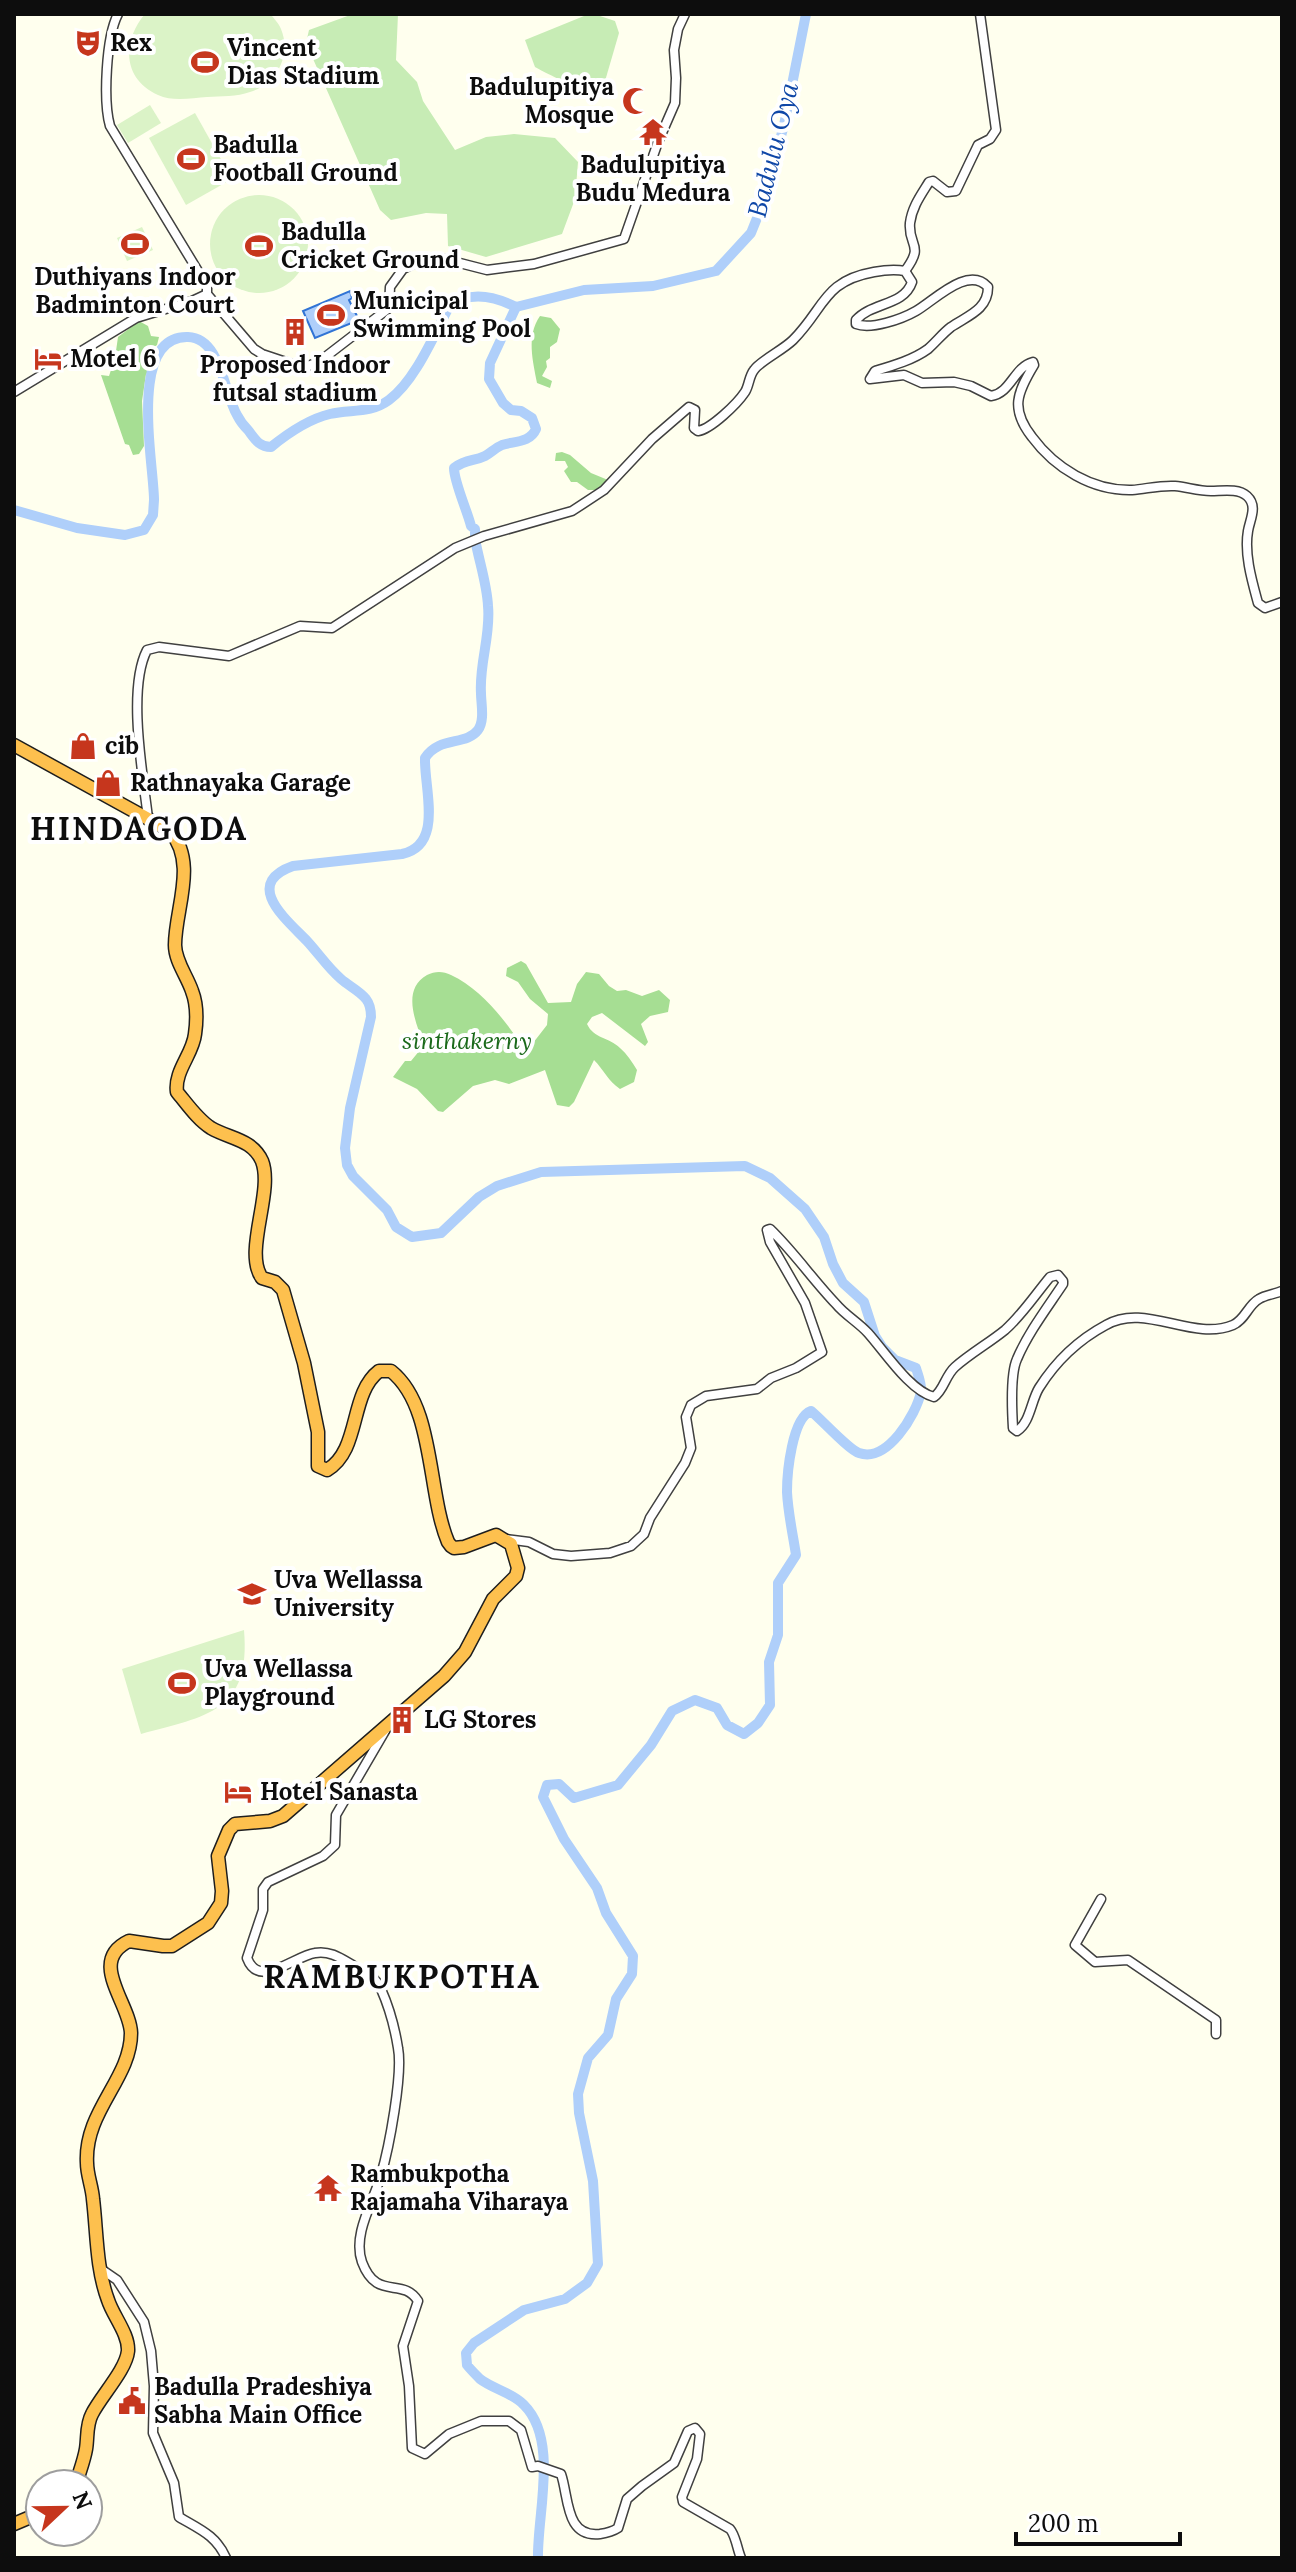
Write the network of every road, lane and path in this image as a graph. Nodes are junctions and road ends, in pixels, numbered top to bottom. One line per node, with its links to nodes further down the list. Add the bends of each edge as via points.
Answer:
1 (118, 14): 5 (street, via 111,30 106,99 110,126 207,286)
2 (685, 14): 5 (street, via 674,50 675,103 624,239 534,264 487,270 444,259 413,264 390,287 389,308 306,367 254,349)
3 (980, 14): 4 (street, via 996,130 978,145 956,191 929,182 913,208 910,227 916,247)
4 (905, 271): 7 (street, via 912,282 909,290 861,314 856,324 914,312 968,280 984,283 988,293 978,311 927,350 875,371 870,379 904,375 922,383 954,382 991,396 1003,392 1033,362 1018,408 1022,424 1039,446 1063,469 1106,487 1176,486 1248,496 1253,506 1247,544 1258,603 1265,608); 9 (street, via 893,268 840,282 794,339 753,371 745,392 707,429 694,428 695,410 689,407 604,490 572,511 467,542 332,628 300,626 229,656 147,650 138,702)
5 (207, 294): 6 (street, via 136,318)
6 (14, 392)
7 (1282, 602)
8 (14, 745): 9 (highway)
9 (148, 818): 11 (highway, via 170,831 180,850 183,898 175,951 194,995 195,1033 177,1092 209,1126 253,1148 264,1165 257,1267 262,1278 283,1290 310,1391 318,1432 317,1464 327,1470 338,1461 367,1385 379,1371 391,1371 406,1387 421,1422 442,1528 451,1546 464,1547 496,1535)
10 (1282, 1291): 11 (street, via 1260,1298 1234,1325 1213,1329 1118,1318 1063,1357 1017,1431 1012,1417 1014,1368 1063,1284 1061,1278 1052,1275 1016,1320 953,1369 934,1397 920,1391 832,1301 770,1229 770,1242 805,1303 822,1352 757,1389 706,1396 691,1405 686,1417 691,1448 685,1463 644,1534 631,1546 571,1556)
11 (505, 1539): 12 (highway, via 516,1557 516,1576 493,1599 465,1652)
12 (392, 1721): 15 (highway, via 283,1816 235,1824 229,1830 218,1856 221,1903 208,1923 172,1946 129,1941 113,1955 111,1972 131,2033 119,2076 92,2124 87,2148); 18 (street, via 336,1815 335,1845 263,1889 263,1910 247,1958 257,1972 267,1972 314,1953 330,1953 378,1983 399,2062 390,2133 360,2255 378,2285 405,2290 418,2301 403,2346 412,2448 425,2454 449,2434 481,2421 509,2421 521,2430 535,2467 563,2477 570,2513 578,2529 592,2535 618,2528 627,2499 674,2463 688,2431 695,2428 700,2434 697,2459 683,2502 730,2529)
13 (1101, 1899): 14 (street, via 1075,1945 1095,1962 1128,1960 1216,2020)
14 (1216, 2034)
15 (100, 2268): 16 (highway, via 128,2351 90,2417); 17 (street, via 117,2280 144,2322 154,2386 152,2427 174,2483 179,2517 207,2531)
16 (80, 2468)
17 (226, 2558)
18 (741, 2558)

